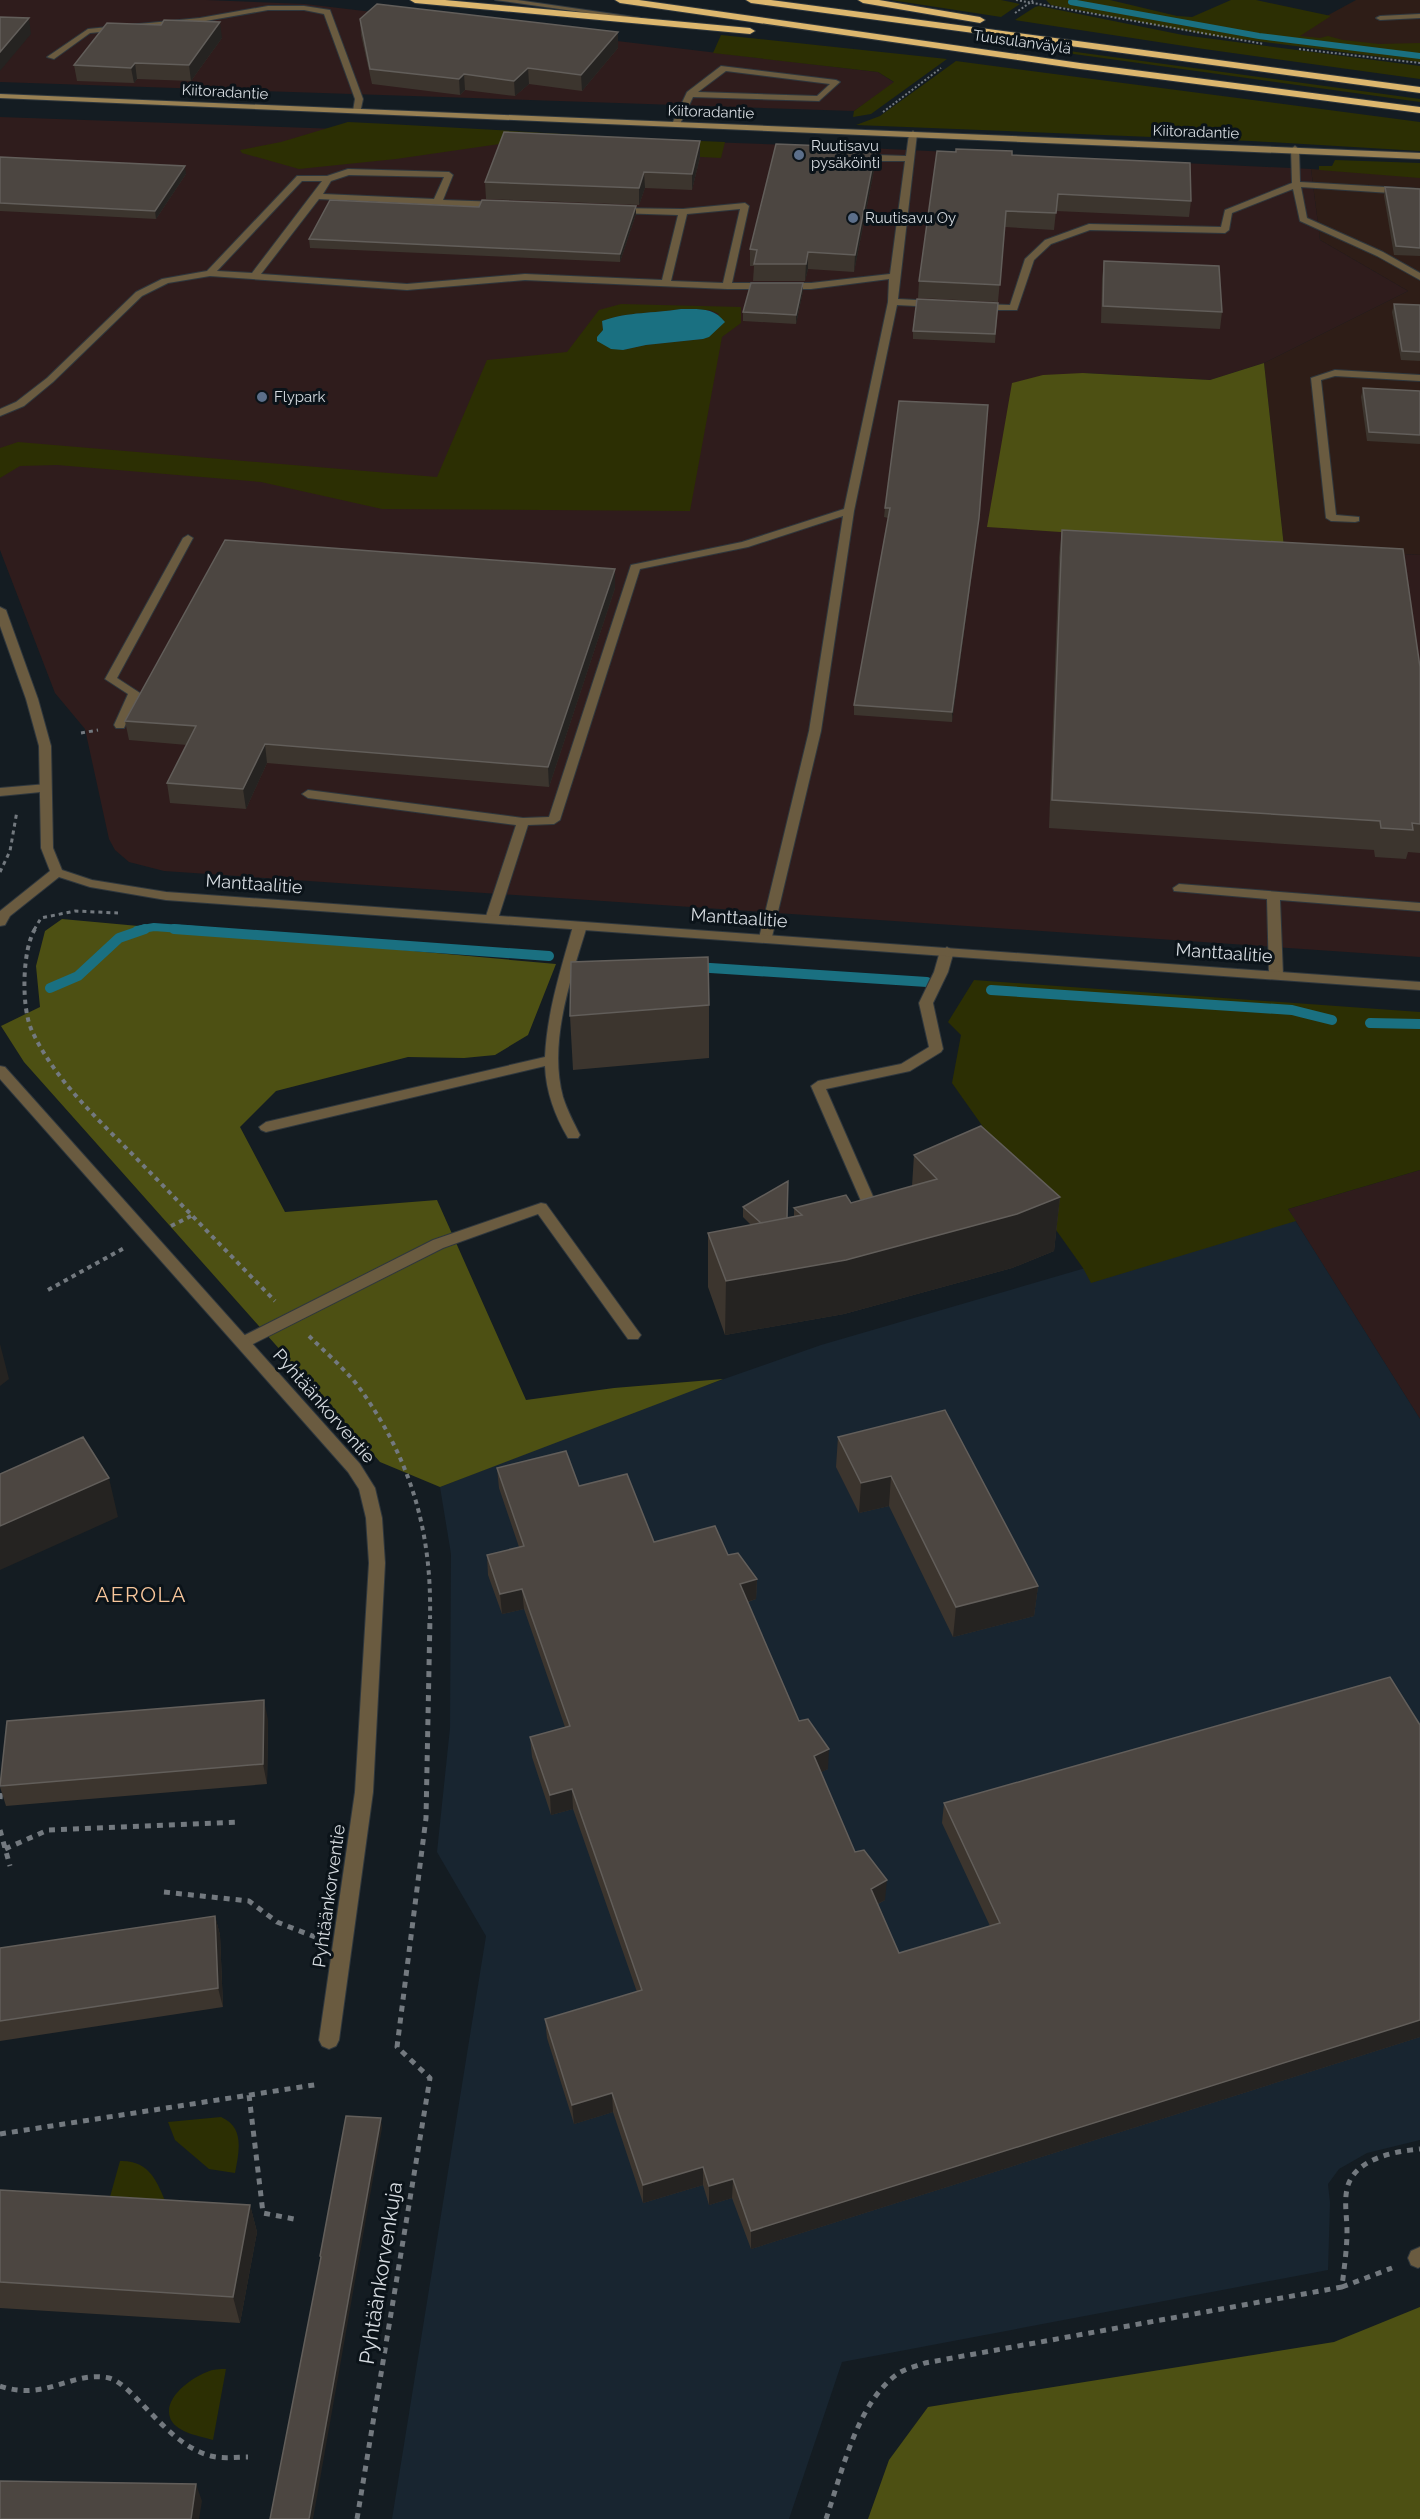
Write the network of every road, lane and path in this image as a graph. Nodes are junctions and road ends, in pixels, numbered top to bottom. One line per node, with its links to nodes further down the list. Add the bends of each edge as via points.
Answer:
1 (415, 0): 12 (highway)
2 (499, 0): 12 (street)
3 (620, 0): 20 (highway, Tuusulanväylä)
4 (751, 0): 21 (highway, Tuusulanväylä)
5 (863, 0): 21 (highway)
6 (1016, 0): 8 (path)
7 (1034, 0): 8 (path)
8 (1031, 2): 10 (path); 15 (path)
9 (1420, 16): 11 (street)
10 (1007, 18)
11 (1380, 18)
12 (646, 19): 13 (highway)
13 (759, 32)
14 (771, 33): 20 (highway)
15 (1273, 46)
16 (1296, 49): 18 (path)
17 (51, 57): 26 (street, via 88,31 200,20 268,8 327,12 358,99)
18 (1420, 63)
19 (944, 66): 27 (path)
20 (1080, 66): 25 (highway, Tuusulanväylä)
21 (1396, 87): 22 (highway, Tuusulanväylä)
22 (1420, 90)
23 (690, 94): 23 (street, via 724,68 836,82 819,99); 28 (street)
24 (0, 96): 26 (main road, Kiitoradantie)
25 (1420, 110)
26 (357, 111): 28 (main road, Kiitoradantie)
27 (881, 113)
28 (676, 124): 29 (main road, Kiitoradantie)
29 (913, 134): 30 (main road, Kiitoradantie); 33 (street)
30 (1295, 149): 31 (main road, Kiitoradantie); 35 (street)
31 (1420, 156)
32 (876, 158): 33 (street)
33 (909, 159): 43 (street)
34 (328, 179): 37 (street); 38 (street, via 348,172 449,175); 42 (street, via 300,177)
35 (1296, 184): 36 (street); 44 (street, via 1303,219); 50 (street, via 1228,212 1225,230 1089,227 1048,242 1030,259 1014,308)
36 (1420, 192)
37 (317, 196): 38 (street); 45 (street)
38 (437, 202): 39 (street)
39 (507, 205)
40 (609, 209): 41 (street)
41 (683, 212): 46 (street); 47 (street, via 745,206)
42 (210, 273): 45 (street); 52 (street, via 165,280 139,294 50,380 20,404)
43 (894, 276): 47 (street, via 811,286); 48 (street)
44 (1420, 277)
45 (254, 278): 46 (street, via 408,286 525,277)
46 (666, 284): 47 (street)
47 (727, 286)
48 (893, 302): 49 (street); 53 (street)
49 (948, 305)
50 (970, 306)
51 (1420, 378): 54 (street, via 1335,373 1316,378 1331,518)
52 (0, 413)
53 (849, 511): 61 (street, via 744,545 635,567 554,820); 70 (street, via 815,731)
54 (1355, 519)
55 (188, 538): 57 (street, via 111,679 134,693)
56 (0, 610): 58 (street, via 45,746)
57 (120, 725)
58 (47, 788): 59 (street); 62 (street, via 47,848)
59 (0, 792)
60 (308, 794): 61 (street)
61 (523, 822): 67 (street)
62 (57, 872): 67 (street, Manttaalitie, via 90,883 166,896); 68 (street)
63 (1179, 888): 64 (street)
64 (1273, 895): 65 (street); 72 (street)
65 (1420, 907)
66 (75, 910): 78 (path, via 41,918 32,932 26,966 31,1029 67,1087)
67 (492, 919): 69 (street, Manttaalitie)
68 (0, 922)
69 (580, 926): 70 (street, Manttaalitie); 74 (street, via 556,1024)
70 (766, 938): 71 (street, Manttaalitie)
71 (948, 951): 72 (street, Manttaalitie); 79 (street, via 926,1003 936,1049 905,1068 818,1086)
72 (1276, 975): 73 (street, Manttaalitie)
73 (1420, 986)
74 (552, 1060): 76 (street); 77 (street, via 556,1095)
75 (0, 1070): 80 (street, Pyhtäänkorventie)
76 (266, 1127)
77 (573, 1135)
78 (192, 1216): 80 (path); 82 (path)
79 (878, 1223)
80 (149, 1236): 81 (path); 84 (street, Pyhtäänkorventie)
81 (48, 1290)
82 (291, 1317): 83 (street, via 438,1244 541,1208); 84 (street); 103 (path, Pyhtäänkorvenkuja, via 362,1391 394,1443 416,1495 427,1543 431,1592 426,1818 397,2047 430,2078)
83 (633, 1335)
84 (244, 1342): 92 (street, Pyhtäänkorventie, via 354,1467 367,1488 374,1518 377,1563 364,1792)
85 (3, 1777): 86 (path)
86 (0, 1799)
87 (240, 1822): 89 (path, via 48,1830)
88 (0, 1830): 89 (path)
89 (5, 1849): 90 (path)
90 (10, 1866)
91 (164, 1892): 92 (path, via 249,1900 277,1922)
92 (342, 1947): 93 (street, Pyhtäänkorventie)
93 (329, 2040)
94 (320, 2084): 95 (path)
95 (249, 2095): 96 (path); 98 (path, via 262,2213)
96 (0, 2134)
97 (1420, 2149): 100 (path, via 1374,2160 1352,2176 1346,2194)
98 (294, 2218)
99 (1419, 2258): 100 (path)
100 (1342, 2287): 104 (path, via 925,2363 900,2373 877,2393 861,2420)
101 (0, 2386): 102 (path, via 13,2392 32,2393 110,2378 171,2433 209,2455)
102 (248, 2457)
103 (357, 2519)
104 (826, 2519)

